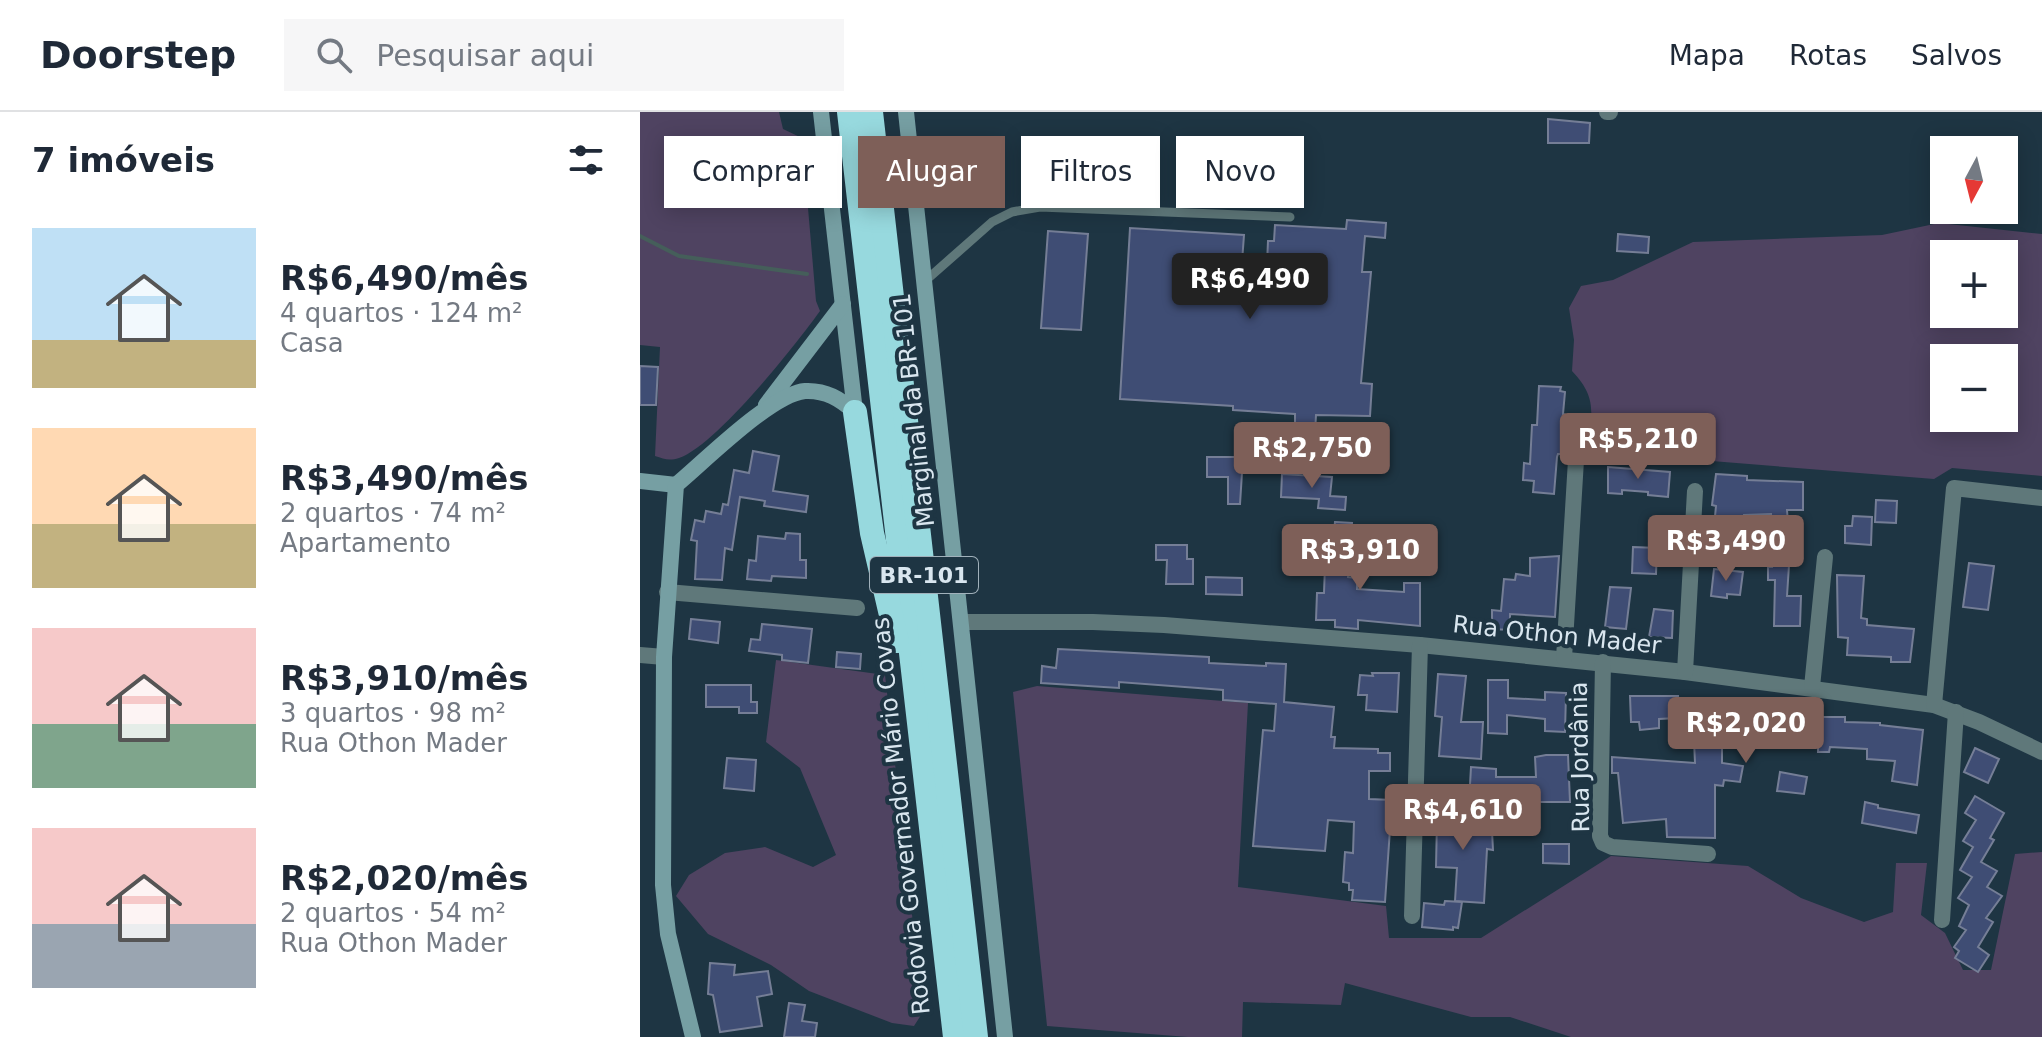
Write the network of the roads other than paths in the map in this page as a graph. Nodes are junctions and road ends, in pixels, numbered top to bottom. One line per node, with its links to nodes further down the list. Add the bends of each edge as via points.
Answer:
1 (821, 112): 7 (main road)
2 (849, 112): 28 (highway, Rodovia Governador Mário Covas / BR-101)
3 (871, 112): 35 (highway, Rodovia Governador Mário Covas / BR-101)
4 (906, 112): 6 (main road, Marginal da BR-101)
5 (1290, 217): 6 (lane, via 1040,207 992,222)
6 (924, 282): 18 (main road, Marginal da BR-101)
7 (843, 304): 8 (main road); 9 (main road)
8 (855, 412): 9 (main road, via 838,398 804,391); 28 (highway, via 875,545)
9 (758, 415): 12 (main road)
10 (1578, 427): 22 (street)
11 (640, 481): 12 (main road)
12 (676, 485): 16 (main road)
13 (1695, 491): 24 (street)
14 (2042, 498): 26 (street, via 1954,488)
15 (1825, 557): 25 (street)
16 (667, 592): 17 (street); 21 (main road)
17 (857, 608)
18 (961, 622): 19 (street, Rua Othon Mader, via 1164,625); 36 (main road, Marginal da BR-101)
19 (1420, 645): 22 (street, Rua Othon Mader); 31 (street)
20 (640, 655): 21 (street)
21 (664, 657): 33 (main road, via 665,909)
22 (1564, 658): 23 (street, Rua Othon Mader)
23 (1603, 662): 24 (street, Rua Othon Mader); 30 (street, Rua Jordânia, via 1603,843)
24 (1685, 672): 25 (street, Rua Othon Mader)
25 (1812, 687): 26 (street, Rua Othon Mader)
26 (1934, 705): 27 (street, Rua Othon Mader)
27 (1956, 712): 29 (street, Rua Othon Mader); 32 (street)
28 (920, 733): 34 (highway, Rodovia Governador Mário Covas / BR-101)
29 (2042, 752)
30 (1708, 854)
31 (1412, 916)
32 (1942, 920)
33 (693, 1037)
34 (955, 1037)
35 (976, 1037)
36 (1005, 1037)

